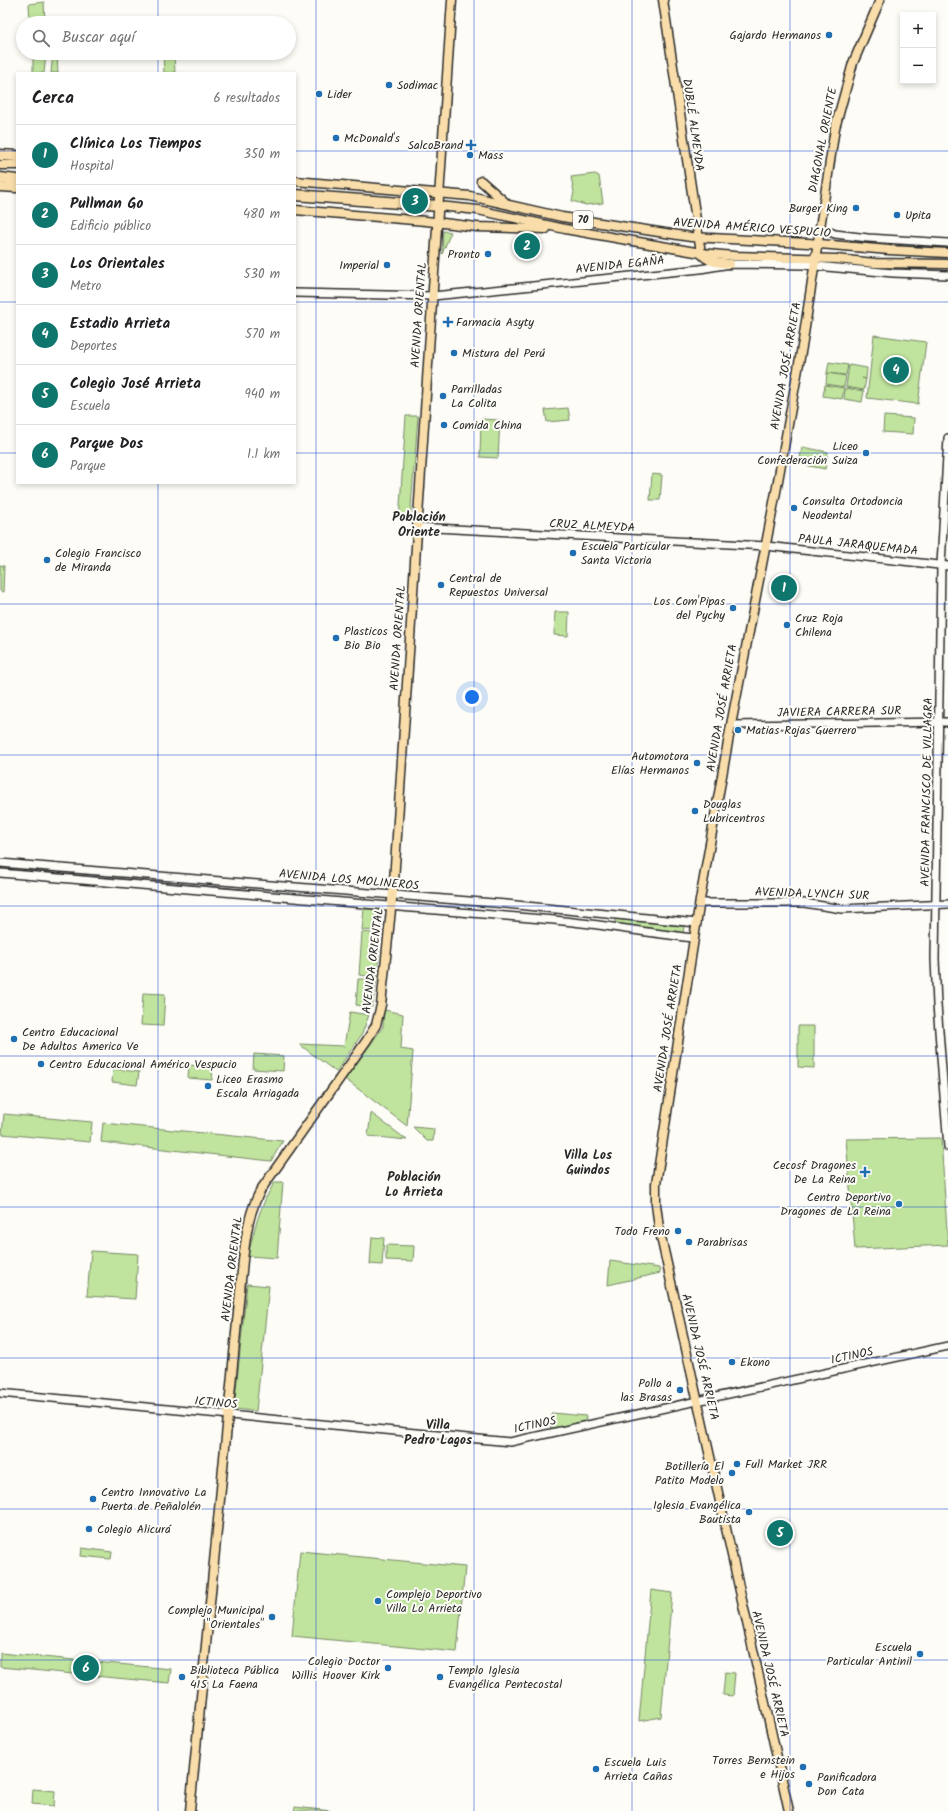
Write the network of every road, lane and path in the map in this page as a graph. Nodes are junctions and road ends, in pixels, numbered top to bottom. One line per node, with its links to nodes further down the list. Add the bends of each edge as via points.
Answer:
1 (452, 0): 14 (main road, AVENIDA ORIENTAL)
2 (663, 0): 22 (main road, DUBLÉ ALMEYDA)
3 (880, 0): 20 (main road, DIAGONAL ORIENTE, via 858,50 841,104 832,143)
4 (0, 155): 5 (highway)
5 (16, 156)
6 (0, 165): 7 (main road)
7 (16, 165)
8 (0, 178): 9 (highway)
9 (16, 180)
10 (296, 181): 14 (main road, AVENIDA AMÉRICO VESPUCIO / 70)
11 (481, 181): 16 (main road)
12 (0, 187): 13 (main road)
13 (16, 188)
14 (440, 193): 16 (main road, AVENIDA AMÉRICO VESPUCIO / 70); 17 (main road, AVENIDA ORIENTAL)
15 (296, 195): 17 (highway, 70)
16 (510, 205): 22 (main road, AVENIDA AMÉRICO VESPUCIO / 70, via 606,224)
17 (438, 206): 19 (main road, AVENIDA ORIENTAL); 21 (main road, 70, via 478,210)
18 (296, 210): 19 (main road)
19 (437, 222): 21 (main road, via 498,229); 32 (main road, AVENIDA ORIENTAL)
20 (820, 228): 23 (street, AVENIDA AMÉRICO VESPUCIO, via 853,237); 24 (main road, DIAGONAL ORIENTE)
21 (565, 229): 25 (main road, 70)
22 (698, 238): 24 (main road, AVENIDA AMÉRICO VESPUCIO / 70); 25 (main road, DUBLÉ ALMEYDA)
23 (948, 243)
24 (818, 244): 26 (main road, AVENIDA AMÉRICO VESPUCIO / 70); 27 (main road, AVENIDA JOSÉ ARRIETA)
25 (701, 253): 27 (main road, 70); 28 (main road, via 711,261)
26 (948, 253)
27 (816, 262): 28 (street, AVENIDA EGAÑA); 29 (main road, 70); 30 (street, AVENIDA EGAÑA, via 893,273); 35 (main road, AVENIDA JOSÉ ARRIETA)
28 (730, 264): 32 (street, AVENIDA EGAÑA)
29 (948, 264)
30 (948, 275)
31 (296, 292): 32 (street, AVENIDA EGAÑA)
32 (433, 296): 34 (main road, AVENIDA ORIENTAL)
33 (948, 438): 36 (street, AVENIDA FRANCISCO DE VILLAGRA)
34 (417, 527): 35 (street, CRUZ ALMEYDA); 42 (main road, AVENIDA ORIENTAL)
35 (766, 546): 36 (street, PAULA JARAQUEMADA); 39 (main road, AVENIDA JOSÉ ARRIETA)
36 (944, 566): 37 (street, AVENIDA FRANCISCO DE VILLAGRA)
37 (939, 722): 38 (street, JAVIERA CARRERA SUR); 39 (street, JAVIERA CARRERA SUR); 44 (street, AVENIDA FRANCISCO DE VILLAGRA)
38 (948, 722)
39 (730, 725): 43 (main road, AVENIDA JOSÉ ARRIETA)
40 (0, 863): 42 (street, AVENIDA LOS MOLINEROS)
41 (0, 873): 46 (street, AVENIDA LOS MOLINEROS)
42 (393, 894): 46 (main road, AVENIDA ORIENTAL); 47 (street, AVENIDA LOS MOLINEROS)
43 (700, 903): 44 (street, AVENIDA LYNCH SUR, via 804,902 842,909); 47 (main road, AVENIDA JOSÉ ARRIETA)
44 (937, 904): 45 (street, AVENIDA LYNCH SUR); 49 (street, AVENIDA FRANCISCO DE VILLAGRA, via 936,991)
45 (948, 904)
46 (392, 906): 48 (street, AVENIDA LOS MOLINEROS, via 592,923 643,933); 53 (main road, AVENIDA ORIENTAL, via 381,1005 376,1025 262,1188 252,1210 246,1239)
47 (697, 923): 48 (main road, AVENIDA JOSÉ ARRIETA)
48 (694, 938): 52 (main road, AVENIDA JOSÉ ARRIETA, via 657,1168 655,1199)
49 (948, 1147)
50 (948, 1346): 52 (street, ICTINOS)
51 (0, 1393): 53 (street, ICTINOS)
52 (697, 1401): 53 (street, ICTINOS, via 510,1442); 55 (main road, AVENIDA JOSÉ ARRIETA)
53 (228, 1415): 54 (main road, AVENIDA ORIENTAL)
54 (190, 1811)
55 (789, 1811)

